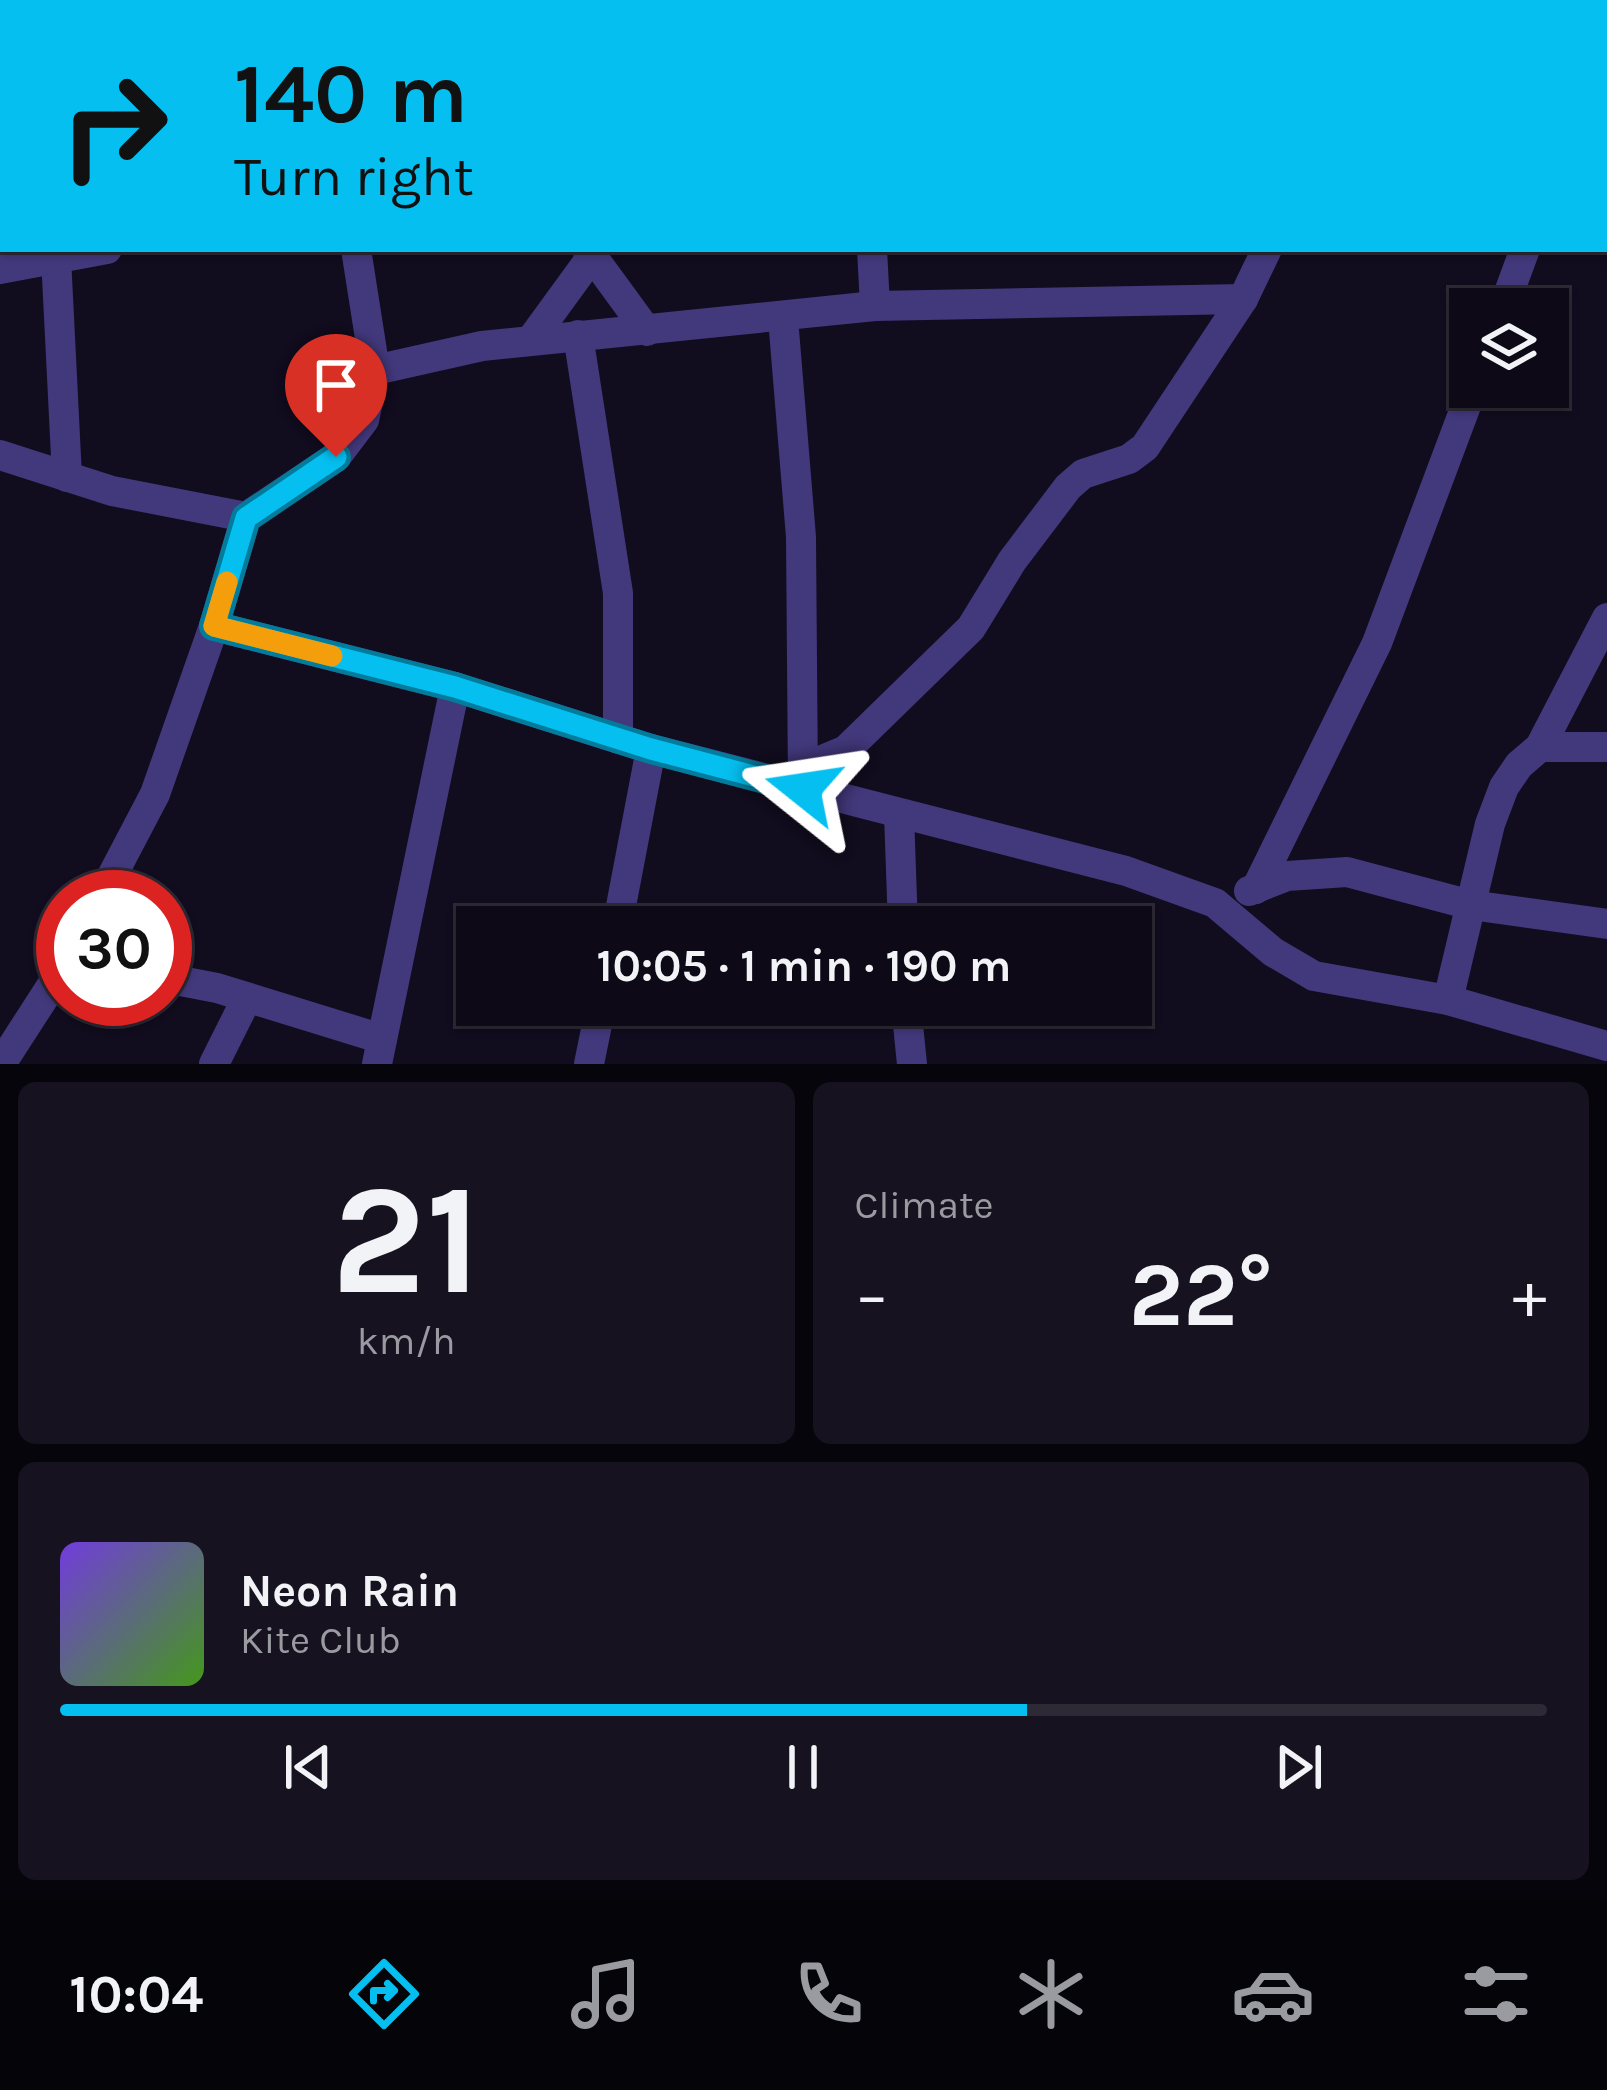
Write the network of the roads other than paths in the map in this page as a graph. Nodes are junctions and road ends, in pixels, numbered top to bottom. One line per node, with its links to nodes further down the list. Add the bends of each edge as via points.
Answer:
1 (356, 252): 15 (street)
2 (590, 252): 12 (street); 14 (street)
3 (872, 252): 10 (street)
4 (1266, 252): 9 (street)
5 (1524, 252): 8 (street)
6 (67, 253): 7 (street); 18 (street)
7 (0, 268)
8 (1511, 288)
9 (1243, 299): 10 (street); 27 (street, via 1145,447 1068,487 970,628 846,750)
10 (875, 306): 11 (street)
11 (783, 318): 12 (street); 27 (street, via 801,537)
12 (647, 331): 13 (street)
13 (578, 335): 14 (street); 23 (street, via 618,593)
14 (531, 340): 15 (street)
15 (375, 370): 19 (street, via 364,420 336,457)
16 (1465, 408): 30 (street, via 1377,643)
17 (0, 455): 18 (street)
18 (68, 477): 19 (street)
19 (246, 518): 21 (street)
20 (1607, 618): 24 (street)
21 (214, 626): 22 (street); 29 (street, via 155,794)
22 (455, 687): 23 (street); 43 (street)
23 (618, 739): 26 (street)
24 (1540, 747): 25 (street); 32 (street, via 1504,787)
25 (1607, 747)
26 (651, 749): 27 (street); 33 (street)
27 (803, 779): 28 (street)
28 (899, 814): 31 (street, via 1126,871); 34 (street)
29 (115, 870)
30 (1256, 889): 31 (street); 32 (street, via 1287,876 1347,872)
31 (1215, 903): 38 (street, via 1314,976)
32 (1471, 905): 35 (street); 38 (street)
33 (621, 906)
34 (902, 906)
35 (1607, 924)
36 (192, 985): 37 (street)
37 (247, 998): 43 (street); 45 (street)
38 (1448, 1000): 42 (street)
39 (36, 1010): 44 (street)
40 (597, 1026): 46 (street)
41 (908, 1026): 47 (street)
42 (1607, 1046)
43 (380, 1051)
44 (1, 1064)
45 (214, 1064)
46 (589, 1064)
47 (912, 1064)

